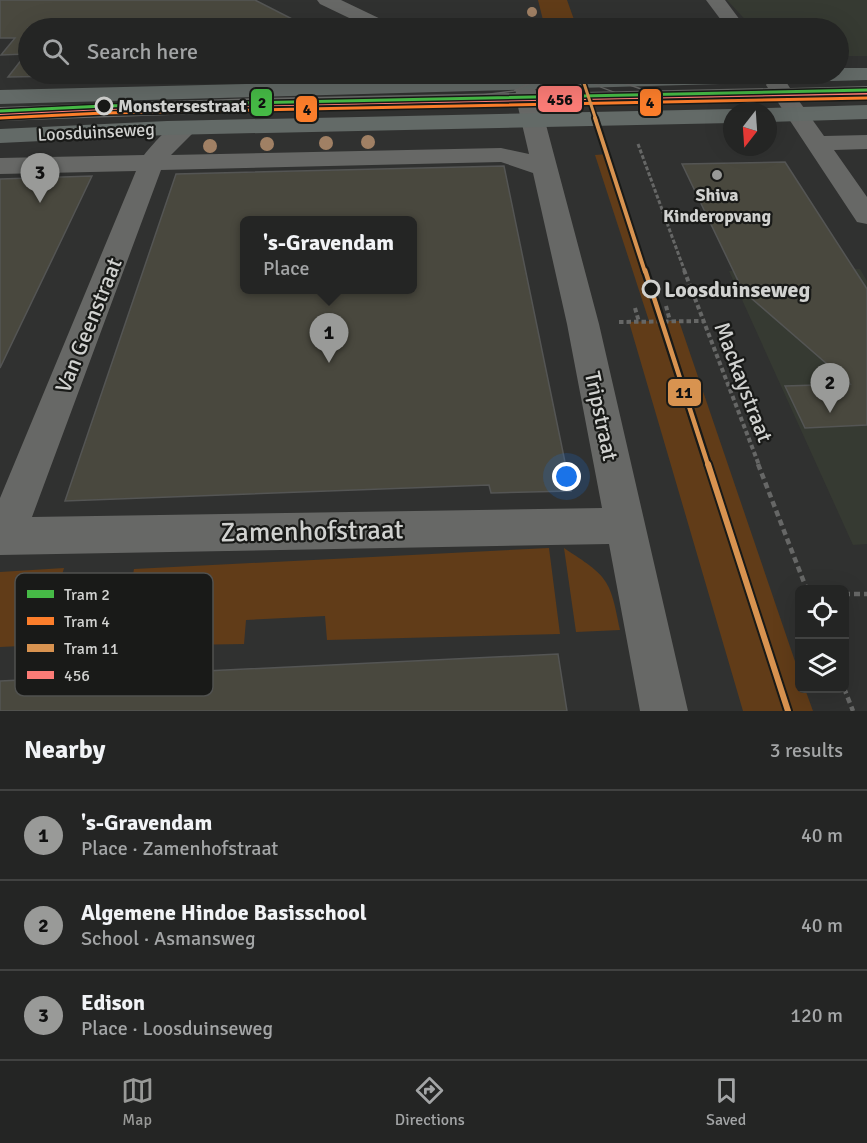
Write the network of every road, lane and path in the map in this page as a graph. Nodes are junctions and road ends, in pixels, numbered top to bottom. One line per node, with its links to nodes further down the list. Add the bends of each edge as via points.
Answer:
1 (326, 0): 3 (street)
2 (715, 0): 4 (street)
3 (362, 18)
4 (729, 18)
5 (849, 74): 6 (main road)
6 (867, 74)
7 (633, 84): 9 (main road)
8 (776, 84): 12 (street)
9 (527, 91): 11 (main road); 12 (street, Loosduinseweg); 15 (street, Loosduinseweg); 16 (main road, Loosduinseweg); 17 (main road, Loosduinseweg); 24 (street, Tripstraat)
10 (867, 93): 12 (street, Loosduinseweg)
11 (0, 97)
12 (791, 105): 13 (main road, Loosduinseweg); 14 (main road, Loosduinseweg); 21 (street)
13 (777, 111)
14 (867, 112)
15 (0, 114)
16 (723, 115)
17 (187, 127): 18 (main road, Loosduinseweg); 22 (street, Van Geenstraat)
18 (0, 136)
19 (636, 138): 29 (path, Mackaystraat)
20 (867, 142): 21 (street)
21 (818, 143): 25 (street)
22 (152, 162): 23 (street, Loosduinseweg); 24 (street, Loosduinseweg, via 501,155); 33 (street, Van Geenstraat)
23 (0, 166)
24 (546, 169): 31 (street, Tripstraat)
25 (867, 216)
26 (666, 306): 28 (path)
27 (635, 308): 30 (path)
28 (670, 321): 29 (path); 30 (path)
29 (703, 321): 34 (path, Mackaystraat)
30 (639, 322): 31 (path)
31 (583, 324): 32 (street, Tripstraat)
32 (624, 525): 33 (street, Zamenhofstraat); 39 (street, Tripstraat)
33 (3, 536)
34 (798, 570): 35 (path)
35 (805, 585)
36 (849, 594): 37 (path)
37 (867, 594)
38 (846, 693): 40 (path)
39 (664, 711)
40 (853, 711)

